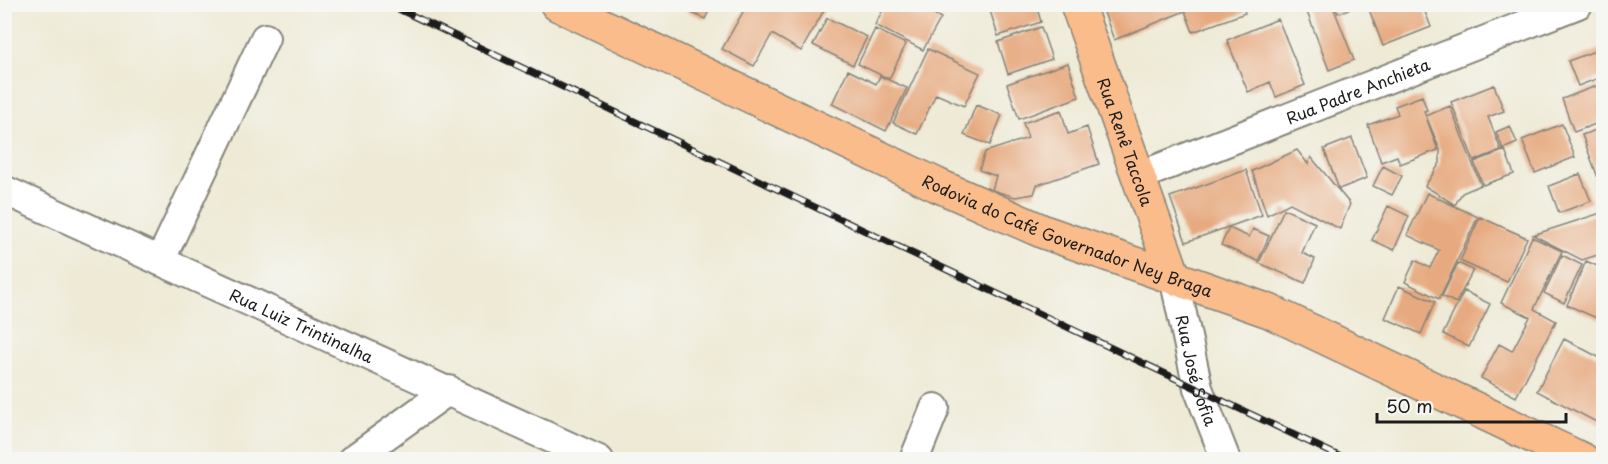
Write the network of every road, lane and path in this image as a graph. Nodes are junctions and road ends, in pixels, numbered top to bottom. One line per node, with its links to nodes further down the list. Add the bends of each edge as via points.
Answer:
1 (556, 4): 8 (main road, Rodovia do Café Governador Ney Braga, via 948,190 1044,232)
2 (1077, 4): 5 (main road, Rua Renê Taccola)
3 (1578, 4): 5 (street, Rua Padre Anchieta)
4 (265, 38): 7 (street)
5 (1137, 177): 8 (main road, Rua Renê Taccola)
6 (4, 190): 7 (street, Rua Luiz Trintinalha)
7 (160, 261): 9 (street, Rua Luiz Trintinalha)
8 (1174, 277): 14 (street, Rua José Sofia, via 1198,388); 15 (main road, Rodovia do Café Governador Ney Braga, via 1269,311)
9 (449, 390): 11 (street); 12 (street, Rua Luiz Trintinalha)
10 (935, 408): 13 (street)
11 (352, 459)
12 (599, 459)
13 (914, 459)
14 (1226, 459)
15 (1583, 459)

